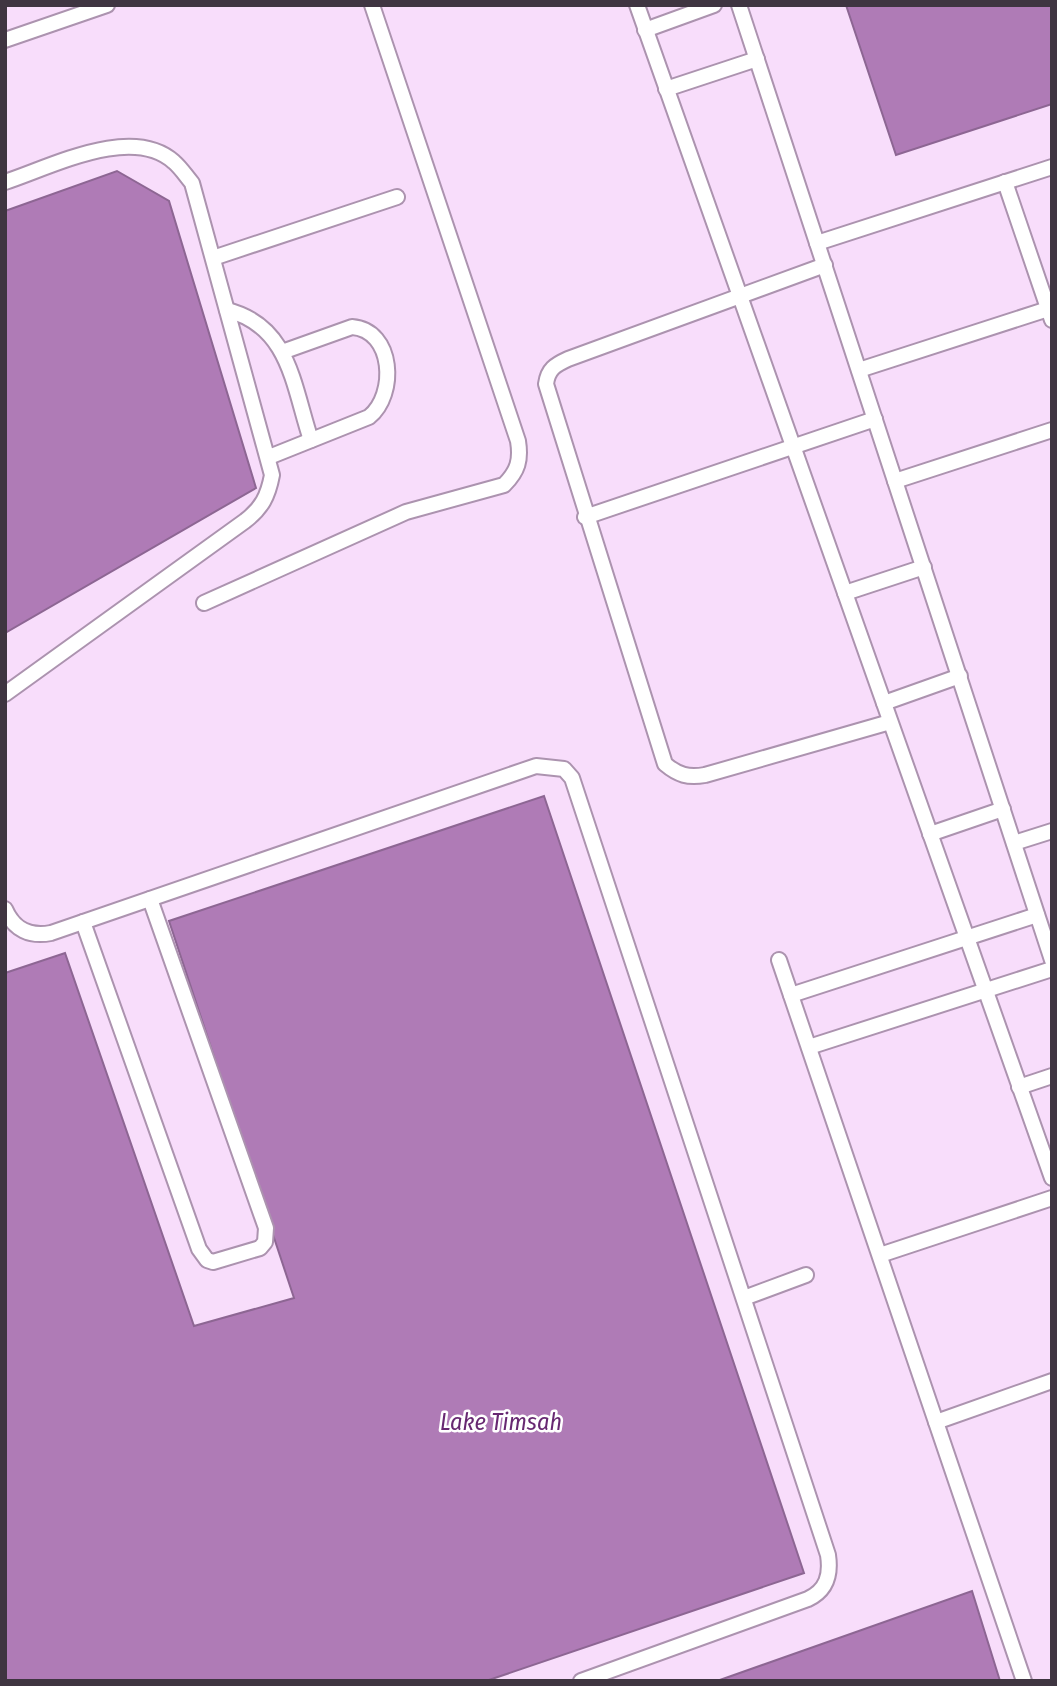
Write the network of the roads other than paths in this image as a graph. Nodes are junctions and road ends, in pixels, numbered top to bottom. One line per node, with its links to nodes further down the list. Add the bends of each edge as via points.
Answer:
1 (107, 5): 7 (lane)
2 (372, 5): 31 (lane, via 514,427 520,457 516,473 504,485 406,512)
3 (636, 5): 6 (lane)
4 (714, 5): 6 (lane)
5 (739, 5): 8 (lane)
6 (645, 30): 9 (lane)
7 (5, 40)
8 (757, 58): 9 (lane); 14 (lane)
9 (666, 89): 17 (lane)
10 (1052, 167): 12 (lane)
11 (5, 182): 15 (lane, via 120,145 148,148 174,161 192,183)
12 (1005, 182): 14 (lane); 19 (lane)
13 (397, 197): 15 (lane)
14 (817, 243): 16 (lane)
15 (213, 258): 18 (lane)
16 (825, 265): 17 (lane); 21 (lane)
17 (739, 296): 25 (lane); 28 (lane, via 568,359 547,373 549,398)
18 (228, 310): 20 (lane, via 261,323); 26 (lane)
19 (1050, 315): 21 (lane)
20 (282, 352): 24 (lane); 24 (lane, via 352,327 373,333 380,343 388,389 378,410)
21 (859, 370): 22 (lane)
22 (875, 419): 25 (lane); 27 (lane)
23 (1052, 430): 27 (lane)
24 (311, 440): 26 (lane)
25 (793, 447): 28 (lane); 30 (lane)
26 (269, 457): 33 (lane, via 269,493 260,509)
27 (895, 481): 29 (lane)
28 (585, 517): 35 (lane, via 658,751 676,774 705,775)
29 (924, 567): 30 (lane); 32 (lane)
30 (845, 593): 34 (lane)
31 (204, 603)
32 (960, 676): 34 (lane); 36 (lane)
33 (5, 694)
34 (884, 703): 35 (lane)
35 (890, 722): 38 (lane)
36 (1003, 808): 38 (lane); 39 (lane)
37 (1052, 831): 39 (lane)
38 (930, 834): 44 (lane)
39 (1014, 843): 42 (lane)
40 (150, 899): 43 (lane); 43 (lane, via 266,1228 265,1242 254,1251 213,1262 199,1249); 57 (lane, via 536,766 564,769 578,792)
41 (5, 909): 43 (lane, via 12,922 37,936)
42 (1037, 915): 44 (lane); 46 (lane)
43 (83, 922)
44 (967, 938): 48 (lane); 49 (lane)
45 (779, 960): 49 (lane)
46 (1052, 960)
47 (1052, 969): 48 (lane)
48 (985, 991): 50 (lane); 52 (lane)
49 (791, 995): 50 (lane)
50 (809, 1047): 55 (lane)
51 (1052, 1076): 52 (lane)
52 (1019, 1087): 53 (lane)
53 (1052, 1178)
54 (1052, 1198): 55 (lane)
55 (880, 1255): 59 (lane)
56 (806, 1275): 57 (lane)
57 (744, 1298): 60 (lane, via 828,1555 827,1582 808,1600)
58 (1052, 1381): 59 (lane)
59 (936, 1422): 61 (lane)
60 (581, 1681)
61 (1024, 1681)

